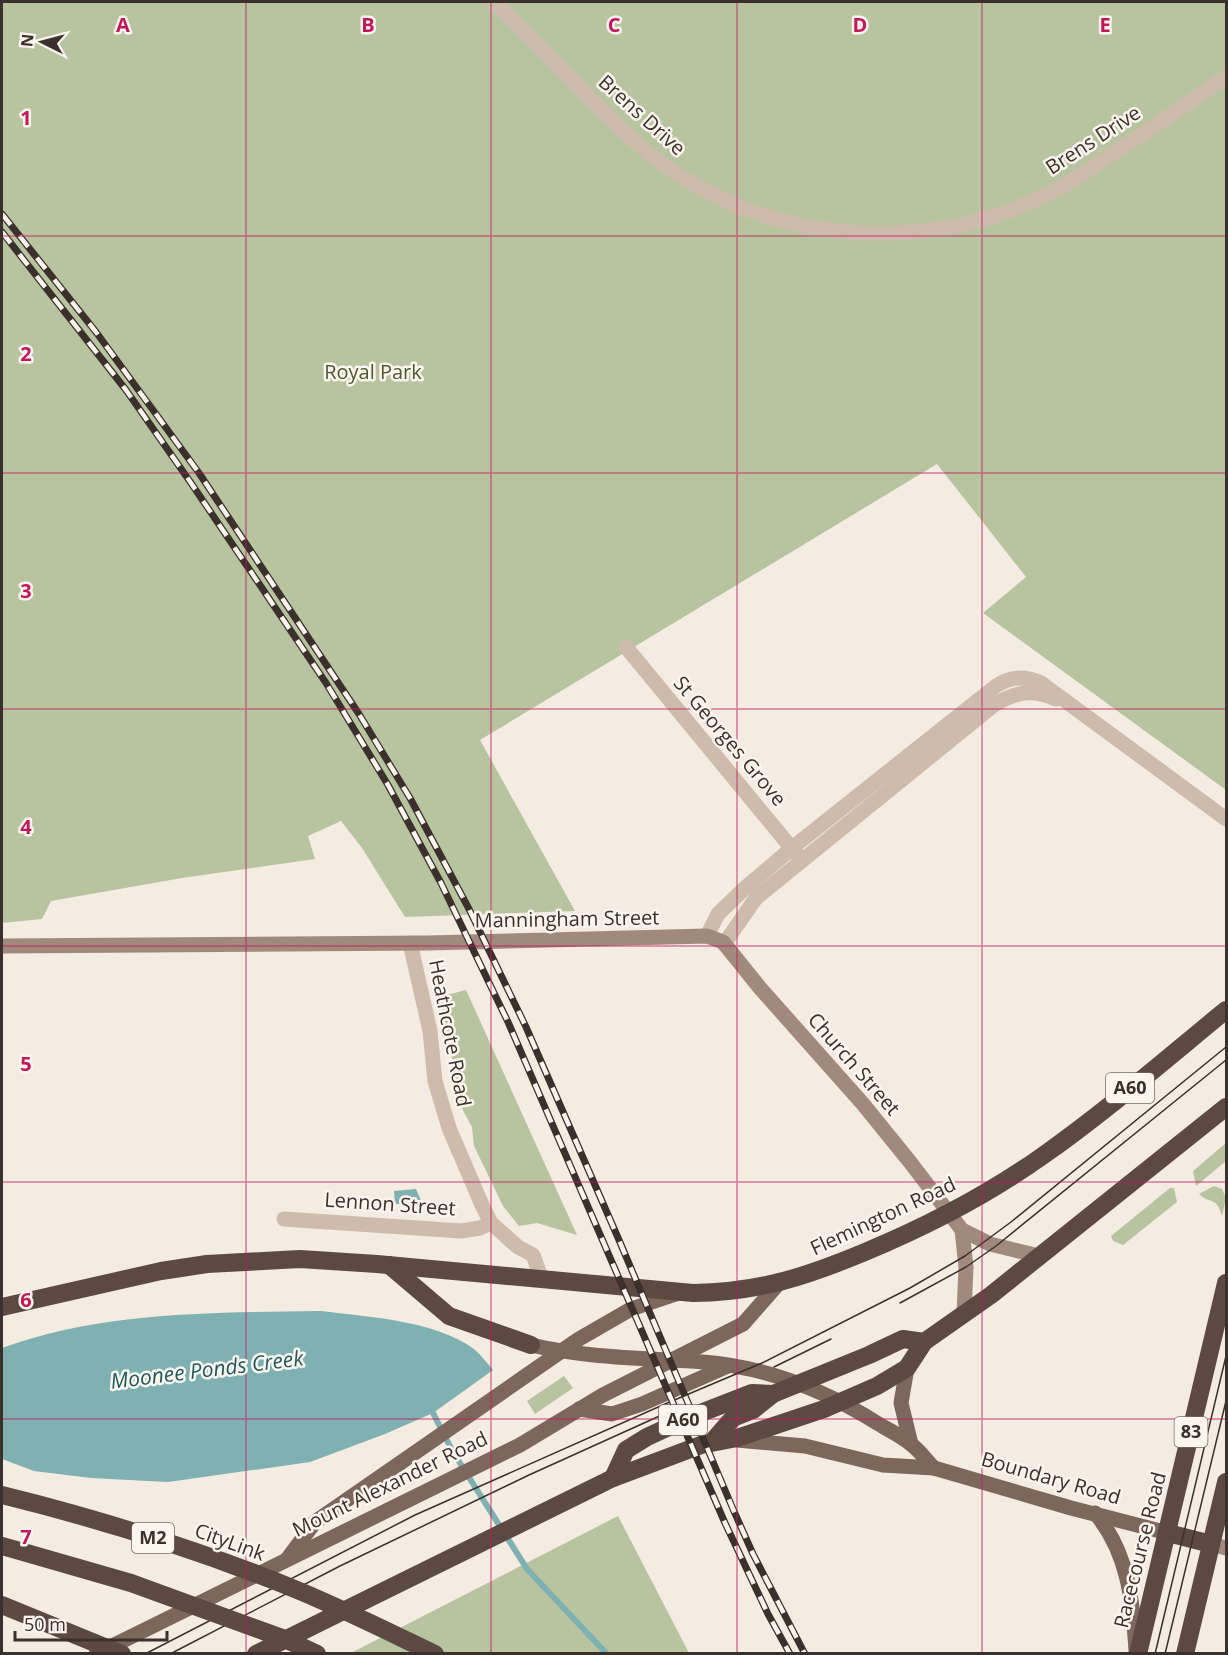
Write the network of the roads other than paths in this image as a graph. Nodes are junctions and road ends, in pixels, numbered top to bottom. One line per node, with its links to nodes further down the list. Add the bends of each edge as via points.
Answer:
1 (494, 2): 2 (street, Brens Drive, via 664,166 735,204 792,223 837,232 913,233 1003,213 1072,181)
2 (1223, 80)
3 (626, 648): 6 (street, St Georges Grove)
4 (1034, 686): 5 (street, via 1046,686); 6 (street, via 1014,678 1000,682); 7 (street, via 994,705)
5 (1225, 818)
6 (792, 848): 7 (street, St Georges Grove); 8 (street, via 718,914)
7 (802, 861): 10 (street, via 756,898)
8 (707, 936): 9 (street, Manningham Street); 10 (street, Church Street)
9 (410, 943): 11 (street, Manningham Street); 16 (street, Heathcote Road, via 430,1031 441,1105)
10 (724, 944): 14 (street, Church Street, via 863,1104)
11 (2, 946)
12 (1227, 1010): 14 (highway, Flemington Road / A60, via 1072,1135 982,1194)
13 (1227, 1107): 18 (highway, A60)
14 (947, 1212): 17 (street, Church Street); 21 (highway, Flemington Road / A60, via 882,1245)
15 (284, 1219): 16 (street, Lennon Street, via 461,1231)
16 (491, 1223): 20 (street, Heathcote Road, via 533,1255)
17 (962, 1230): 18 (street, via 984,1242); 25 (street, via 966,1267)
18 (1039, 1256): 25 (highway, A60)
19 (389, 1265): 20 (highway, Flemington Road); 24 (highway, Flemington Road, via 300,1259 207,1264 147,1273); 27 (highway, via 449,1316)
20 (542, 1280): 23 (highway, Flemington Road)
21 (779, 1283): 23 (highway, Flemington Road); 29 (main road, via 743,1324)
22 (1227, 1283): 44 (highway, Racecourse Road / 83)
23 (682, 1292): 28 (main road, via 631,1309)
24 (2, 1307)
25 (964, 1314): 26 (highway, A60)
26 (924, 1342): 31 (highway, A60); 32 (highway, A60, via 903,1339)
27 (531, 1345): 28 (main road)
28 (562, 1351): 29 (main road); 47 (main road, via 315,1522)
29 (672, 1361): 30 (main road); 35 (main road)
30 (728, 1366): 32 (main road); 35 (main road, via 612,1414)
31 (907, 1368): 34 (highway, A60); 38 (main road, via 901,1403)
32 (800, 1384): 33 (highway, A60); 34 (main road)
33 (772, 1394): 37 (highway, A60, via 753,1410 733,1418); 40 (highway, A60, via 752,1393 647,1437 626,1450)
34 (842, 1402): 36 (highway, A60); 38 (main road)
35 (579, 1409): 47 (main road, Mount Alexander Road, via 511,1449)
36 (731, 1439): 37 (highway, A60); 39 (main road, Boundary Road, via 805,1446 883,1465)
37 (712, 1442): 40 (highway, A60)
38 (911, 1444): 39 (main road)
39 (934, 1468): 43 (main road, Boundary Road)
40 (613, 1478): 50 (highway, A60)
41 (1227, 1482): 46 (highway)
42 (2, 1495): 52 (highway, CityLink / M2, bridge, via 162,1540 302,1592)
43 (1095, 1514): 44 (main road, Boundary Road); 53 (main road, via 1111,1534 1122,1562 1131,1595)
44 (1168, 1533): 46 (highway, Boundary Road); 53 (highway, Racecourse Road / 83)
45 (2, 1546): 51 (highway, M2, bridge, via 131,1583)
46 (1219, 1546): 54 (highway)
47 (285, 1561): 49 (main road, Mount Alexander Road)
48 (2, 1605): 49 (highway, via 84,1637)
49 (108, 1651)
50 (256, 1653)
51 (317, 1653)
52 (435, 1653)
53 (1137, 1653)
54 (1185, 1653)

